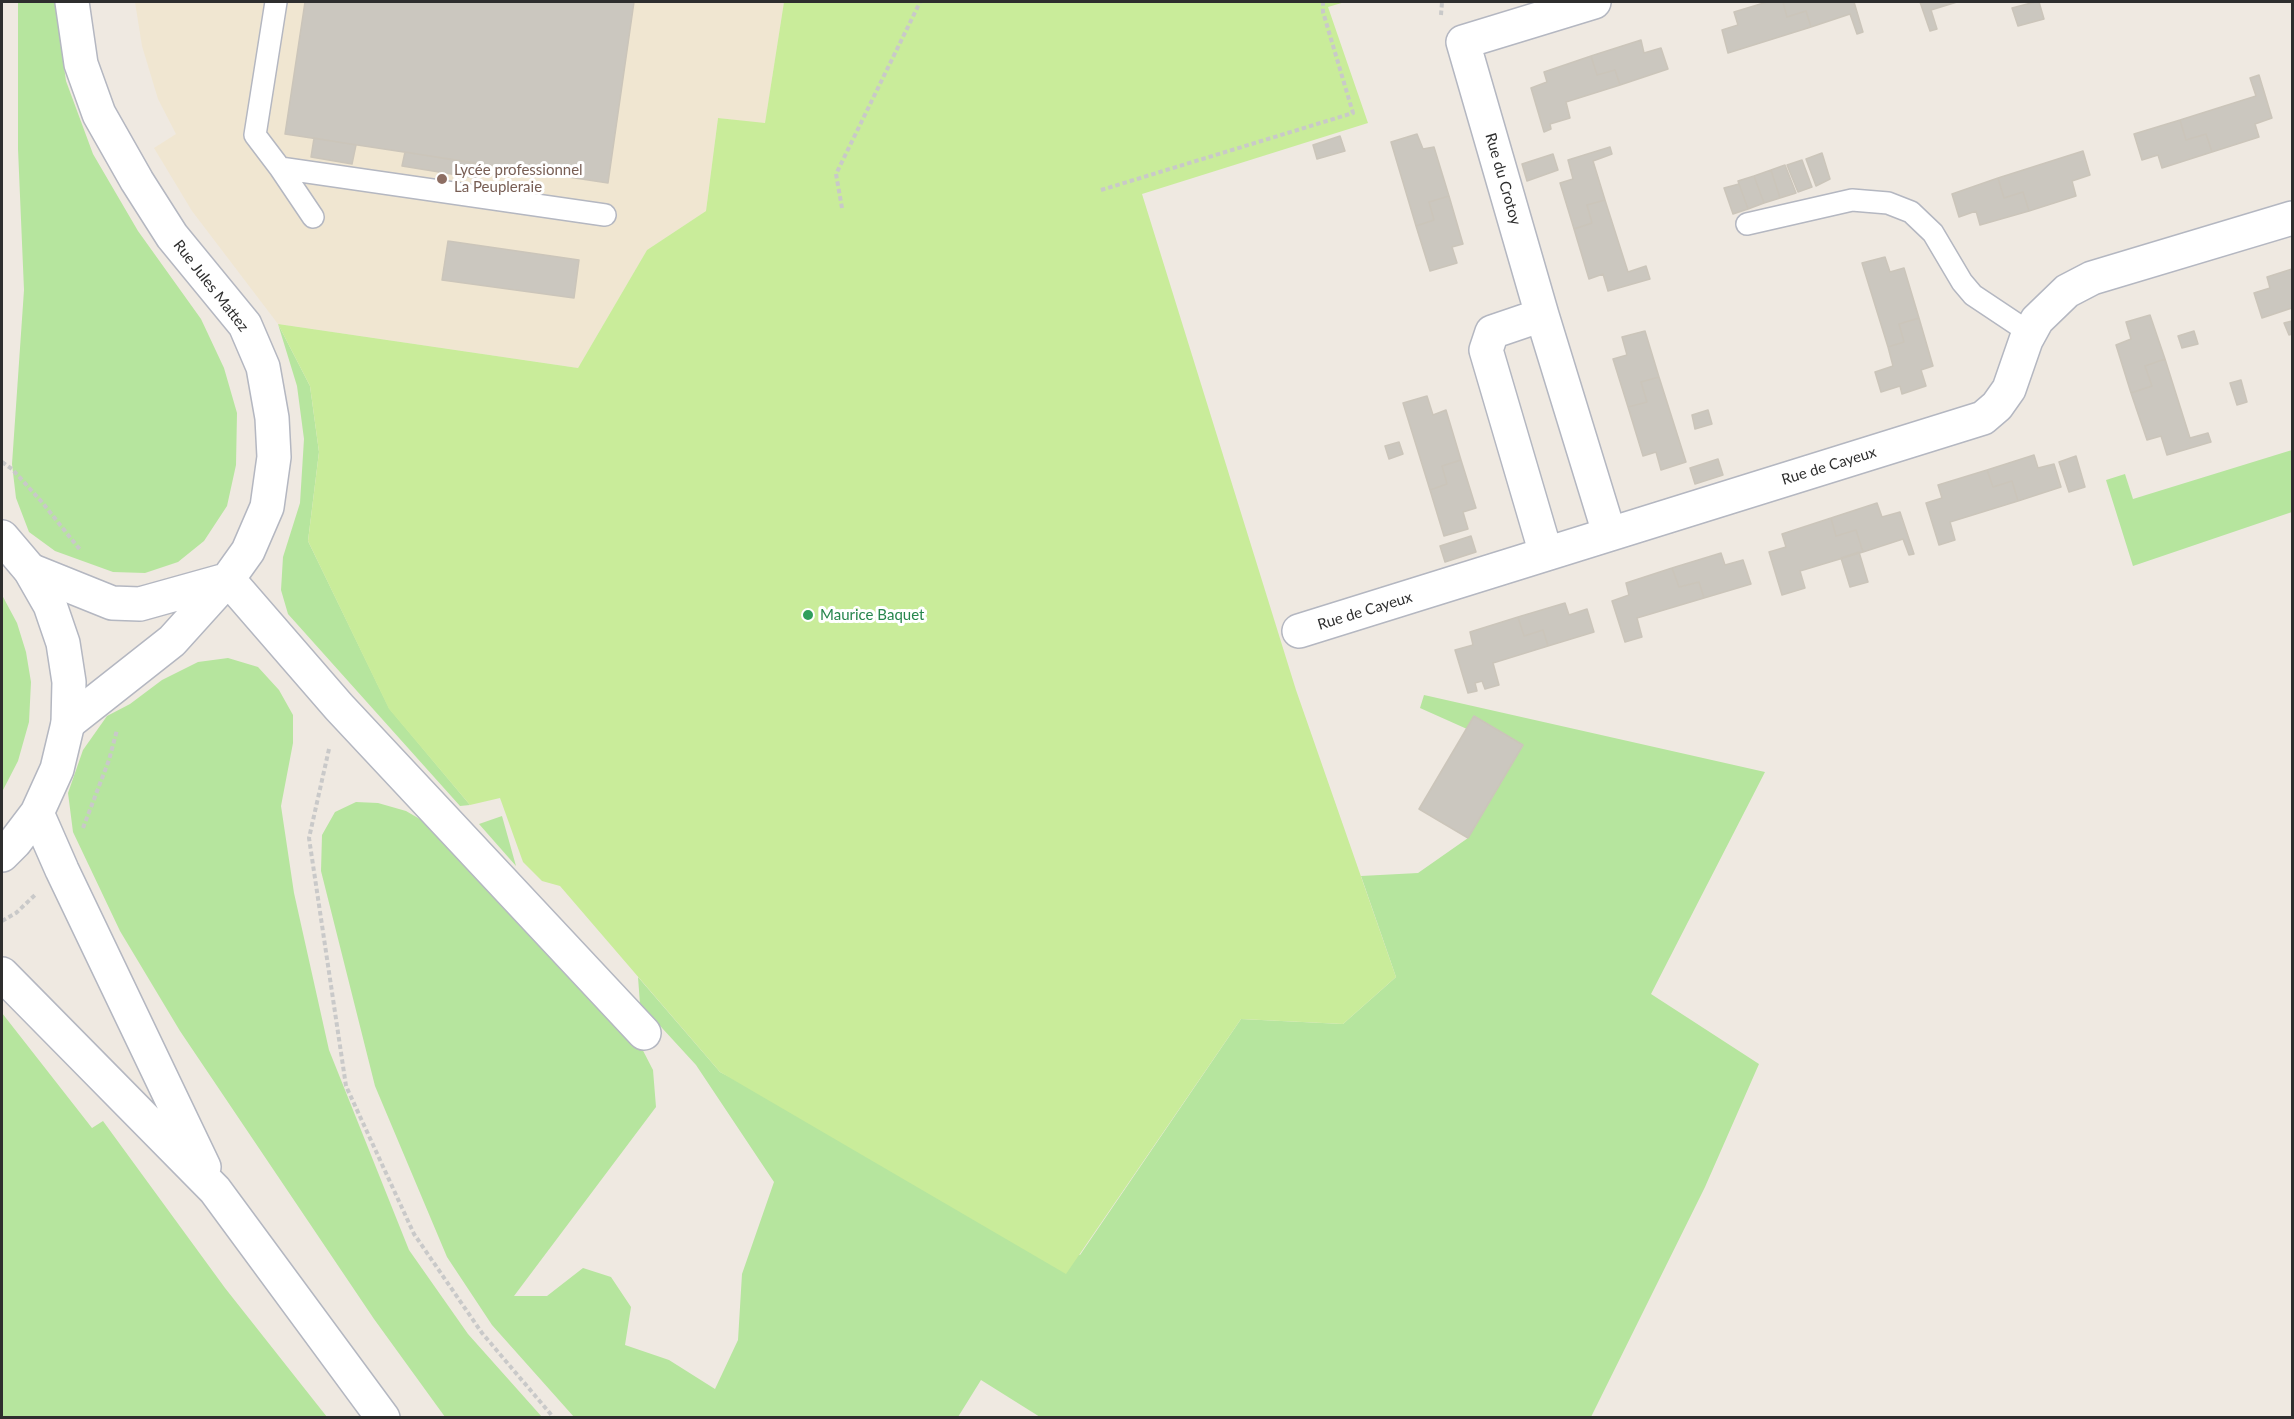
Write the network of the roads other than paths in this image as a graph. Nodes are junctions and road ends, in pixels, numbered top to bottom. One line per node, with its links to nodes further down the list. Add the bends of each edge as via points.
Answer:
1 (72, 2): 15 (street, Rue Jules Mattez, via 81,64 99,114 172,236 244,325 263,367 274,457 267,507 248,550)
2 (276, 2): 4 (lane, via 255,135)
3 (1594, 2): 9 (street, Rue du Crotoy, via 1463,42)
4 (280, 168): 5 (lane); 6 (lane)
5 (604, 215)
6 (313, 217)
7 (2292, 218): 10 (street, Rue de Cayeux, via 2092,278 2052,303)
8 (1747, 224): 10 (lane, via 1852,200 1888,203 1911,213 1933,233 1973,295)
9 (1542, 315): 12 (street, Rue du Crotoy); 13 (street, via 1492,332 1486,350)
10 (2030, 333): 12 (street, Rue de Cayeux, via 2009,389 1983,418)
11 (3, 532): 14 (street)
12 (1609, 533): 13 (street, Rue de Cayeux)
13 (1546, 554): 16 (street, Rue de Cayeux)
14 (30, 570): 15 (street, via 112,603 131,604 176,596); 17 (street, via 50,605 63,643 69,682)
15 (228, 579): 17 (street, Rue Jules Mattez, via 172,640); 21 (street, via 339,707)
16 (1299, 631)
17 (68, 723): 18 (street, via 57,769)
18 (37, 813): 19 (street); 22 (street)
19 (2, 855)
20 (2, 974): 22 (street)
21 (644, 1033)
22 (215, 1190): 23 (street)
23 (383, 1418)

